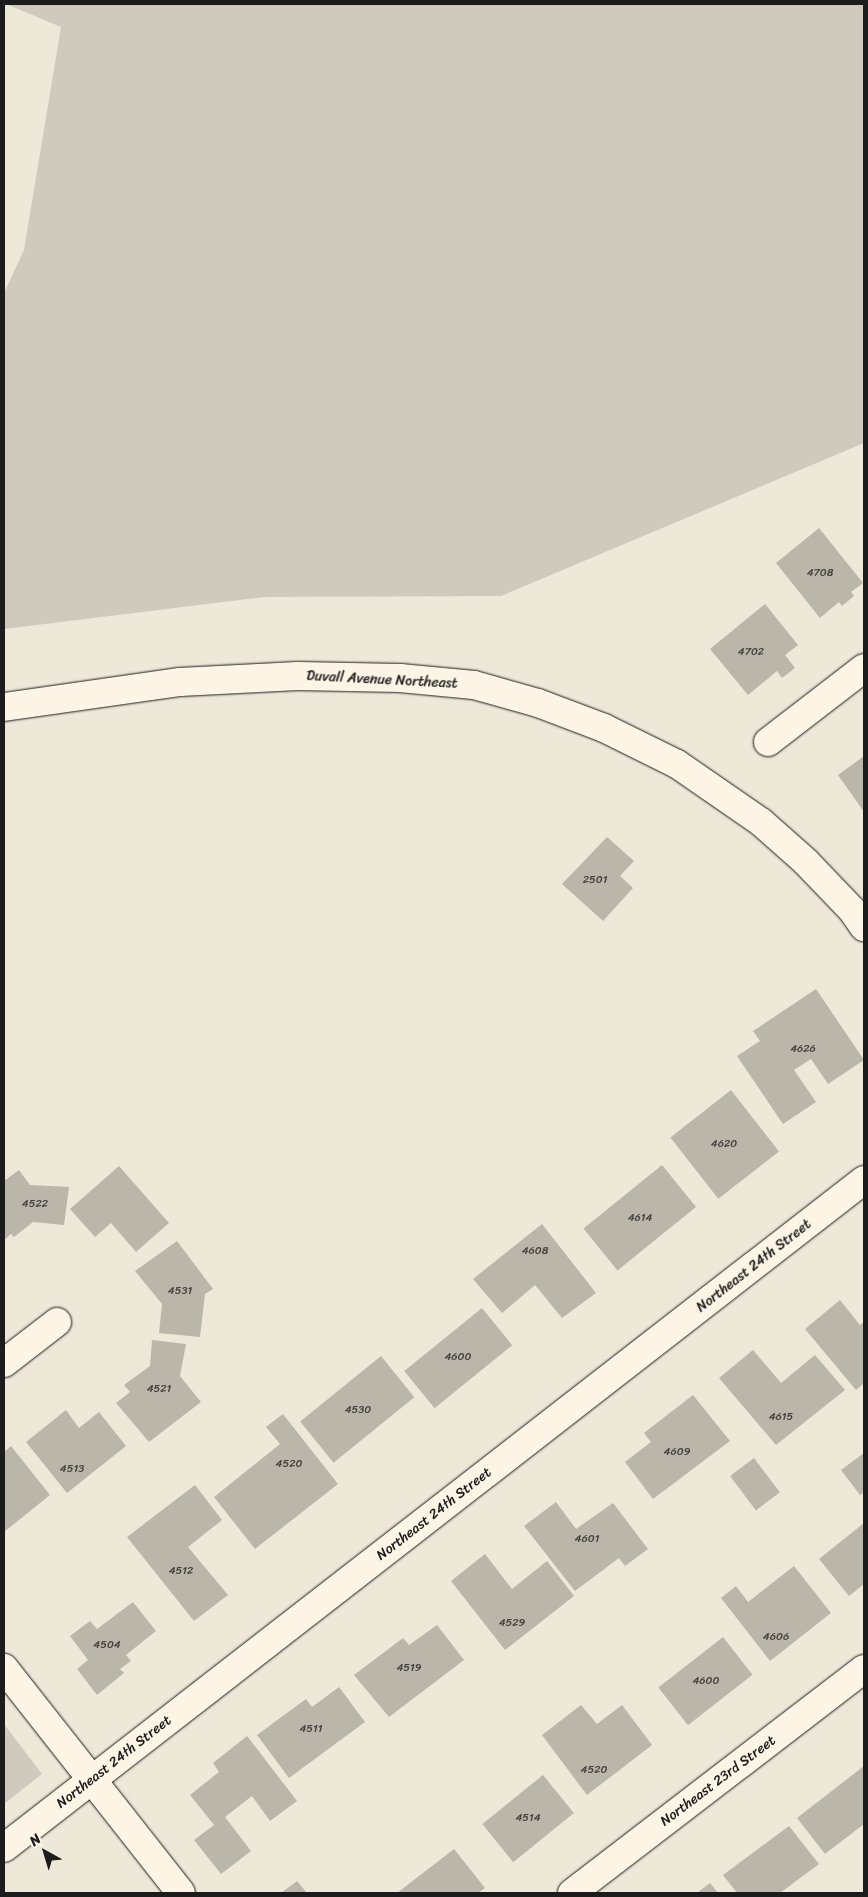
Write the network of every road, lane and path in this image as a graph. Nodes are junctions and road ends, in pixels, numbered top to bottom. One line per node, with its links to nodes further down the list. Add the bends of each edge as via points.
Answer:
1 (864, 668): 3 (street)
2 (4, 707): 4 (street, Duvall Avenue Northeast, via 180,682 298,676 400,678 474,685 538,702 604,728 677,764 761,822)
3 (768, 742)
4 (860, 912)
5 (864, 1180): 10 (street, Northeast 24th Street)
6 (57, 1322): 7 (street)
7 (4, 1364)
8 (4, 1668): 10 (street)
9 (864, 1669): 13 (street, Northeast 23rd Street)
10 (92, 1780): 11 (street, Northeast 24th Street); 12 (street)
11 (4, 1848)
12 (181, 1893)
13 (572, 1893)

